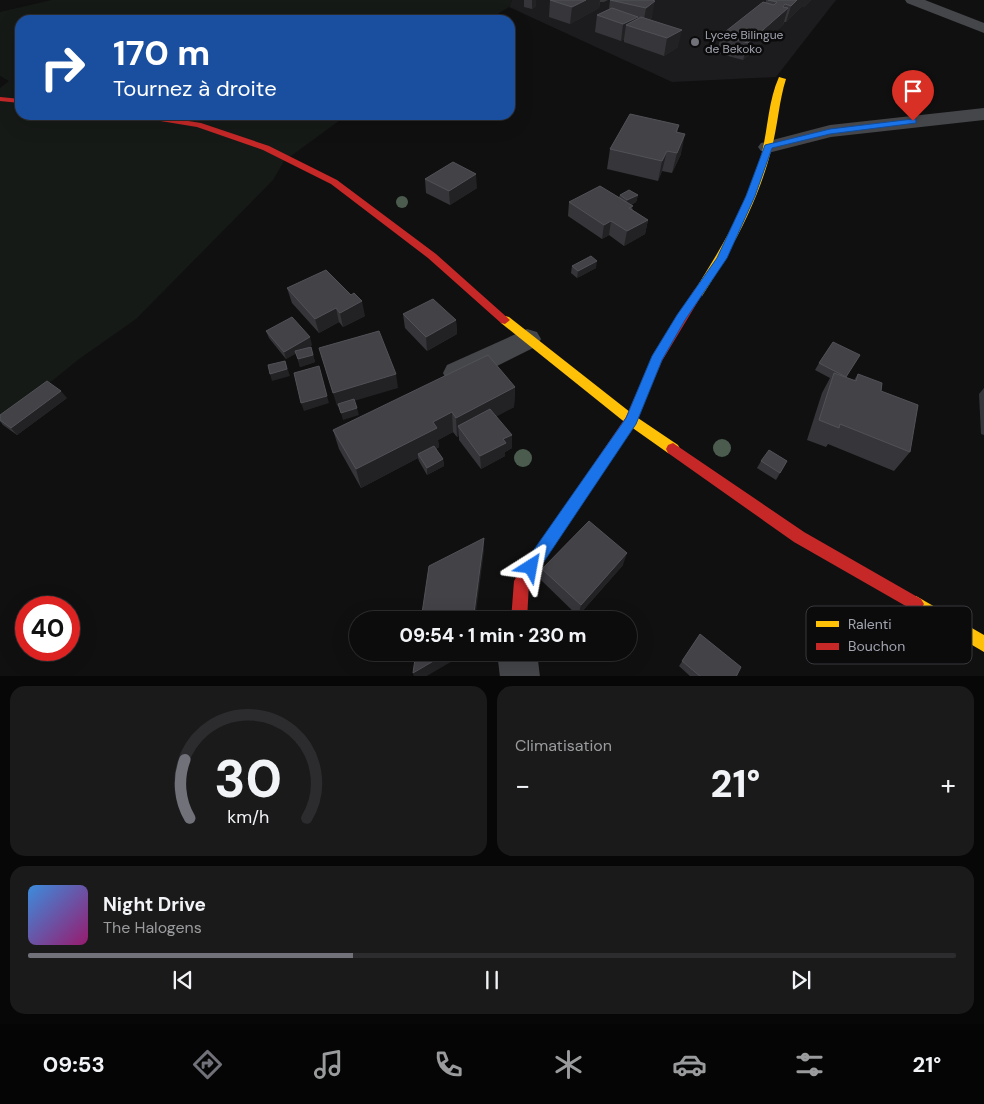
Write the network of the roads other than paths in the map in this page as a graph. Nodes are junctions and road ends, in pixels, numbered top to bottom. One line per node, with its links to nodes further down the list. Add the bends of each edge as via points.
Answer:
1 (912, 0): 2 (street)
2 (984, 28)
3 (782, 79): 8 (main road, via 774,102)
4 (0, 98): 5 (main road)
5 (15, 100)
6 (984, 114): 8 (street, via 863,126)
7 (167, 120): 9 (main road, via 198,125 266,148 334,182 432,256)
8 (768, 146): 11 (main road, via 722,258 657,360)
9 (528, 339): 10 (street); 11 (main road)
10 (433, 384)
11 (631, 420): 12 (main road, via 799,537); 13 (main road, via 522,581)
12 (918, 606)
13 (520, 611)
14 (972, 637): 15 (main road)
15 (984, 644)
16 (518, 661): 17 (street)
17 (520, 676)

